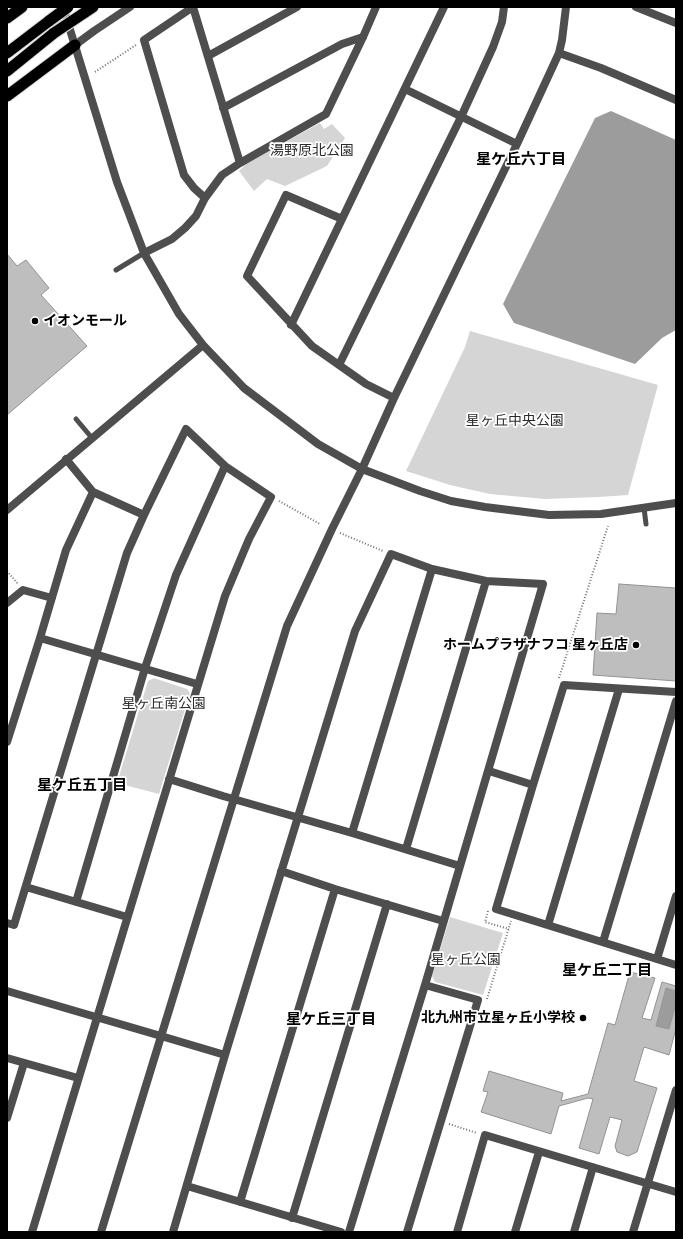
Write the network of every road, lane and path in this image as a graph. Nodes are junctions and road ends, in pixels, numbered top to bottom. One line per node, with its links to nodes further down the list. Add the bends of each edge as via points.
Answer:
1 (22, 7): 13 (highway)
2 (63, 7): 17 (street)
3 (68, 7): 19 (highway, bridge)
4 (130, 7): 17 (street)
5 (193, 7): 16 (street); 20 (street)
6 (297, 7): 20 (street)
7 (376, 7): 15 (street)
8 (444, 7): 23 (street)
9 (504, 7): 27 (street, via 502,22 493,47)
10 (566, 7): 18 (street)
11 (636, 7): 14 (street)
12 (88, 10): 21 (highway, bridge)
13 (7, 18)
14 (676, 23)
15 (363, 37): 26 (street, via 342,44); 29 (street, via 326,114)
16 (144, 40): 22 (path); 30 (street, via 184,175)
17 (75, 45): 24 (highway); 32 (street, via 117,182)
18 (559, 53): 25 (street); 28 (street)
19 (7, 54)
20 (208, 56): 26 (street)
21 (7, 70)
22 (95, 72)
23 (405, 89): 27 (street); 31 (street)
24 (7, 96)
25 (676, 100)
26 (223, 108): 29 (street)
27 (461, 117): 28 (street); 36 (street)
28 (517, 144): 37 (street)
29 (240, 163): 30 (street, via 222,175)
30 (205, 198): 32 (street, via 196,216 185,228 172,239)
31 (342, 218): 34 (street); 34 (street, via 286,195 269,229 247,276)
32 (144, 253): 33 (lane); 35 (street, via 179,314)
33 (116, 270)
34 (291, 325): 36 (street, via 312,346)
35 (203, 345): 39 (street); 42 (street, via 244,388 318,444)
36 (339, 365): 37 (street, via 366,384)
37 (394, 398): 42 (street)
38 (76, 419): 39 (lane)
39 (92, 438): 40 (street)
40 (66, 459): 43 (street); 47 (street)
41 (225, 466): 44 (street); 48 (street, via 186,429); 61 (street, via 176,575)
42 (362, 469): 46 (street, via 452,501 485,507 549,515 601,514); 70 (street, via 287,626)
43 (93, 492): 48 (street); 57 (street, via 66,550)
44 (270, 497): 49 (path); 62 (street, via 225,596)
45 (676, 503): 46 (street)
46 (644, 508): 50 (lane)
47 (7, 510)
48 (144, 515): 60 (street, via 127,553)
49 (320, 524)
50 (646, 524)
51 (340, 533): 52 (path)
52 (391, 554): 53 (street); 71 (street, via 355,631)
53 (432, 569): 55 (street); 72 (street)
54 (7, 571): 56 (path)
55 (486, 581): 67 (street, via 543,584); 73 (street)
56 (23, 590): 57 (street); 58 (street)
57 (52, 598): 59 (street)
58 (7, 603)
59 (40, 638): 60 (street); 66 (street)
60 (96, 654): 61 (street); 76 (street)
61 (144, 668): 62 (street); 79 (street)
62 (197, 684): 68 (street)
63 (619, 689): 64 (street); 69 (street, via 564,686); 84 (street)
64 (676, 692)
65 (676, 700): 85 (street)
66 (7, 742)
67 (488, 771): 69 (street); 74 (street)
68 (169, 779): 70 (street); 81 (street)
69 (533, 785): 84 (street, via 496,909)
70 (233, 799): 71 (street); 91 (street)
71 (297, 817): 72 (street); 75 (street)
72 (352, 833): 73 (street)
73 (406, 849): 74 (street)
74 (460, 866): 82 (street)
75 (281, 871): 77 (street); 92 (street)
76 (26, 887): 79 (street); 83 (street, via 14,925)
77 (335, 888): 80 (street); 105 (street)
78 (676, 896): 86 (street)
79 (76, 902): 81 (street)
80 (387, 904): 82 (street); 106 (street)
81 (127, 917): 90 (street)
82 (443, 921): 88 (street)
83 (7, 923)
84 (548, 925): 85 (street)
85 (603, 942): 86 (street)
86 (657, 959): 87 (street)
87 (676, 965)
88 (425, 985): 111 (street); 112 (street, via 478,1000)
89 (7, 991): 90 (street)
90 (97, 1018): 91 (street); 95 (street)
91 (161, 1036): 92 (street); 108 (street)
92 (225, 1055): 103 (street)
93 (7, 1058): 94 (street)
94 (24, 1063): 95 (street); 97 (street)
95 (78, 1078): 107 (street)
96 (676, 1090): 102 (street)
97 (7, 1118)
98 (449, 1124): 99 (path)
99 (485, 1135): 100 (street); 113 (street)
100 (539, 1152): 101 (street); 114 (street)
101 (593, 1167): 102 (street); 115 (street)
102 (648, 1183): 104 (street); 116 (street)
103 (187, 1186): 105 (street); 109 (street)
104 (676, 1192)
105 (240, 1202): 106 (street)
106 (292, 1218): 110 (street)
107 (32, 1232)
108 (101, 1232)
109 (173, 1232)
110 (341, 1232)
111 (349, 1232)
112 (407, 1232)
113 (457, 1232)
114 (515, 1232)
115 (574, 1232)
116 (633, 1232)

